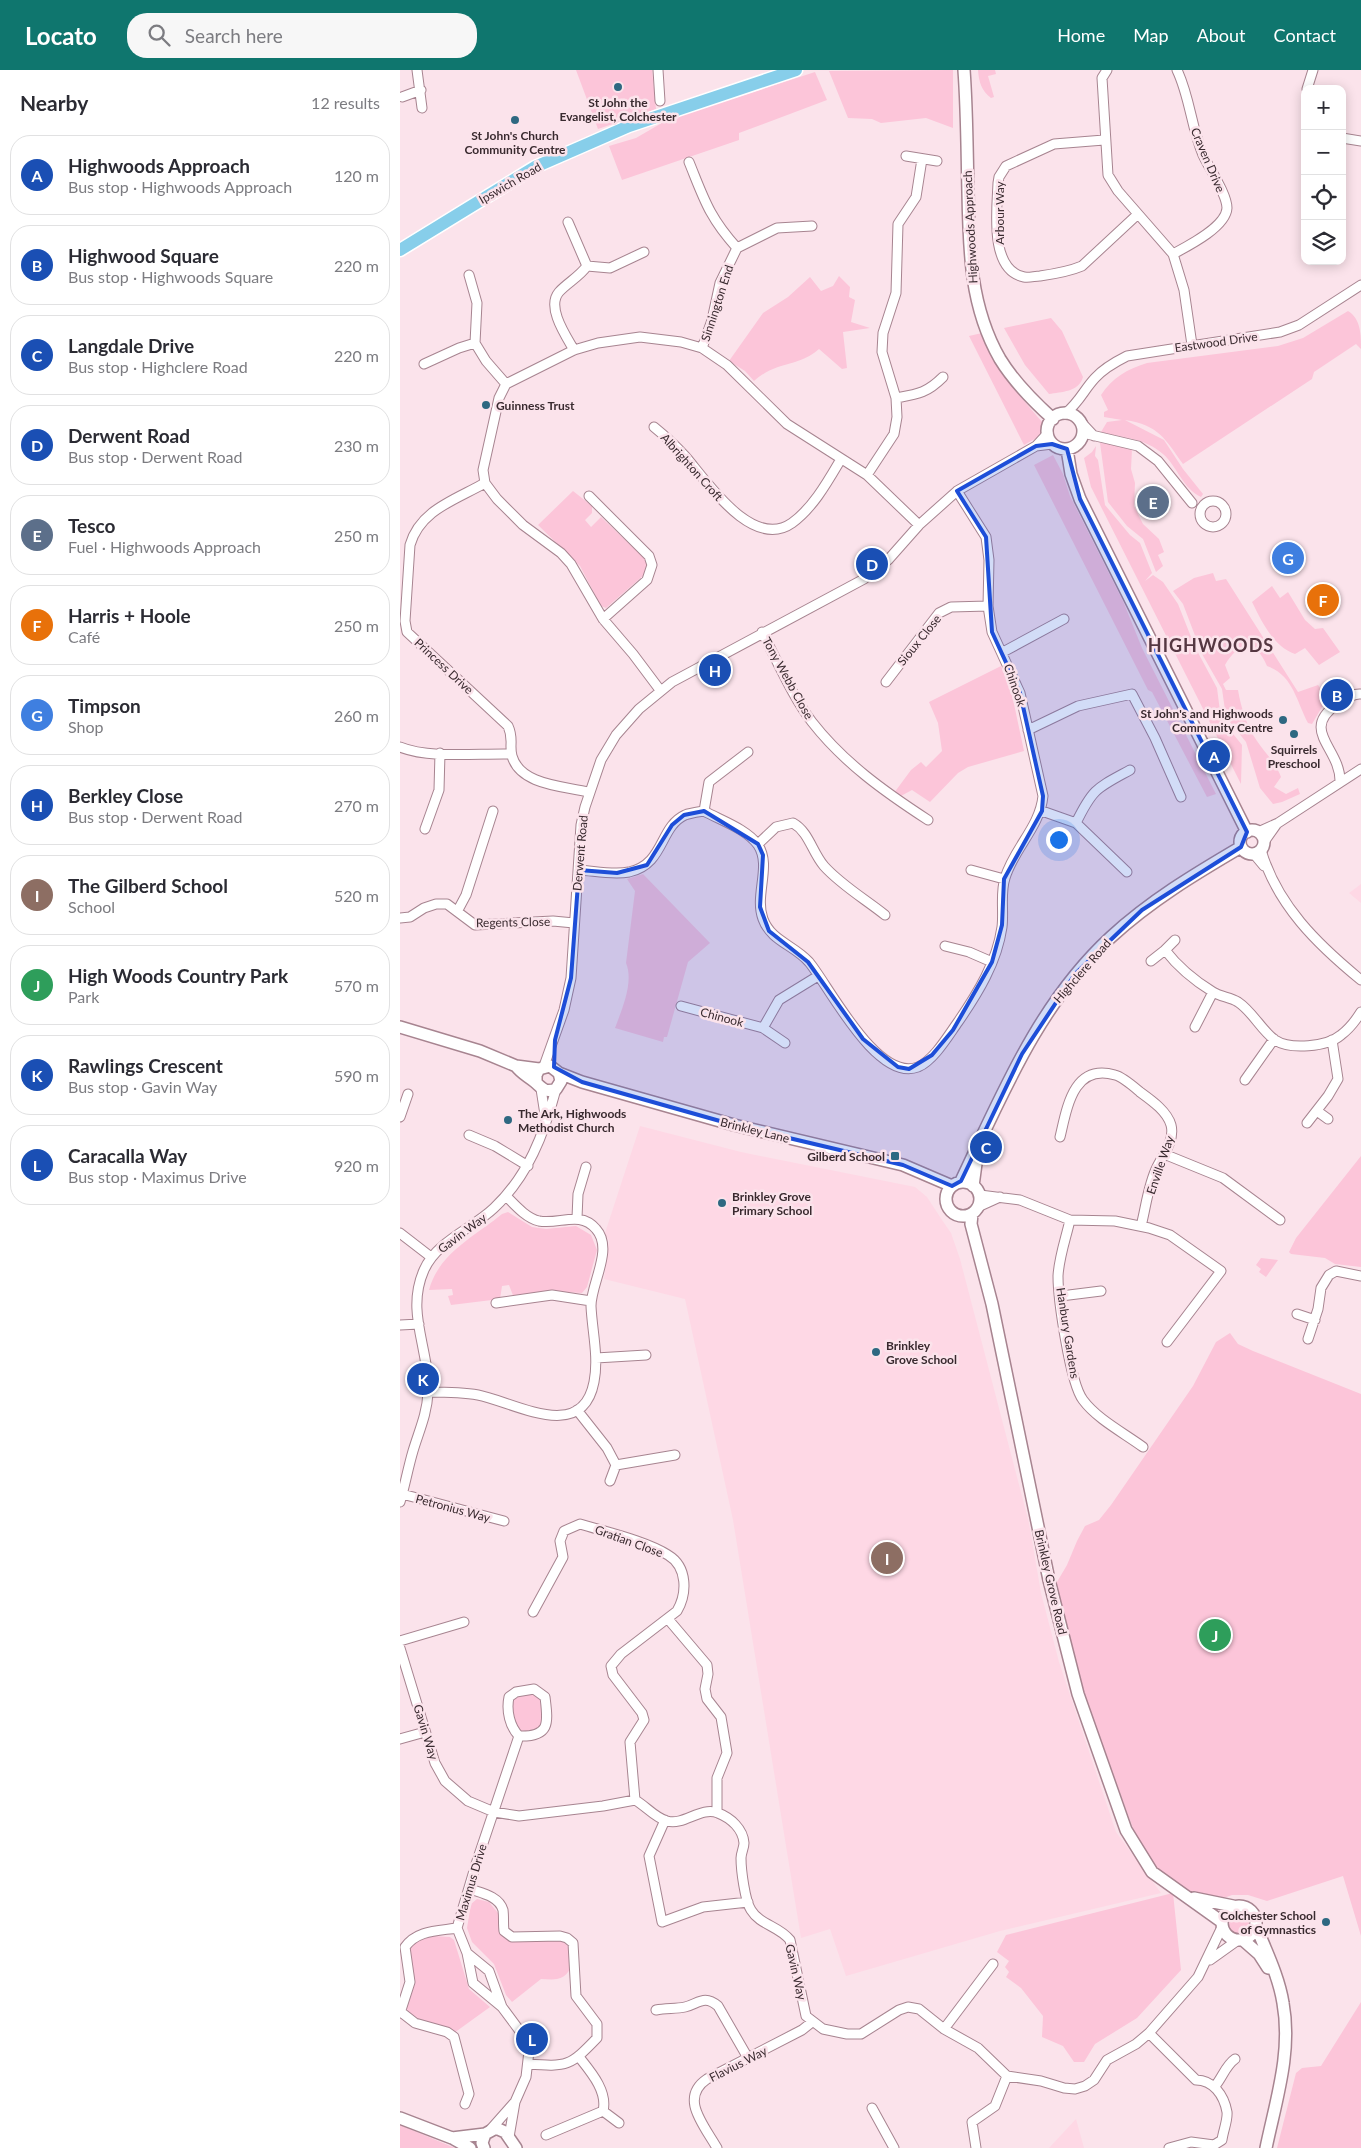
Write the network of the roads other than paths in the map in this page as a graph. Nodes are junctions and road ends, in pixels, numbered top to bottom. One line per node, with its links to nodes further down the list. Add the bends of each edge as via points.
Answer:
1 (417, 70): 9 (street)
2 (658, 70): 11 (street)
3 (796, 70): 24 (main road, Ipswich Road, via 629,126 544,163)
4 (964, 70): 39 (street, Highwoods Approach, via 972,278 977,301 1000,359 1026,393)
5 (1107, 70): 14 (street, via 1102,78)
6 (1177, 70): 26 (street, Craven Drive, via 1183,82 1191,122 1227,208 1224,218 1213,230)
7 (1313, 70): 8 (street)
8 (1307, 85)
9 (421, 90): 10 (street); 12 (street)
10 (402, 96)
11 (660, 102)
12 (422, 108)
13 (1346, 139): 15 (street)
14 (1104, 140): 20 (street, via 1108,175); 20 (street, Arbour Way, via 1054,144 1006,166 998,177 997,242 1001,256 1014,273 1025,278 1071,271 1082,266)
15 (1361, 141)
16 (906, 156): 17 (street)
17 (922, 159): 18 (street); 37 (street, via 916,196 898,224 896,293 883,333 882,352)
18 (937, 160)
19 (689, 162): 23 (street, via 702,198 720,230)
20 (1138, 214): 26 (street)
21 (568, 222): 27 (street)
22 (812, 226): 23 (street, Sinnington End, via 778,228)
23 (737, 248): 32 (street, Sinnington End, via 720,283)
24 (400, 250)
25 (644, 252): 27 (street, via 610,268)
26 (1173, 254): 31 (street, via 1184,290)
27 (587, 266): 33 (street, via 554,300 555,310)
28 (469, 275): 30 (street, via 477,303)
29 (1361, 285): 31 (street, Eastwood Drive, via 1299,325 1280,332)
30 (474, 343): 34 (street); 36 (street)
31 (1192, 345): 38 (street, Eastwood Drive, via 1127,356 1110,364 1094,378)
32 (702, 348): 33 (street, via 640,337); 44 (street, via 727,365 787,424)
33 (574, 350): 36 (street)
34 (424, 364)
35 (943, 377): 37 (street, via 923,393)
36 (506, 384): 46 (street, via 499,398 483,470)
37 (896, 398): 45 (street, via 894,434)
38 (1073, 417): 39 (street); 41 (street)
39 (1053, 419): 42 (street)
40 (654, 427): 44 (street, Albrighton Croft, via 684,454 724,502 751,523 766,529 784,527 798,518 823,489)
41 (1089, 435): 43 (street); 49 (street, via 1138,446 1158,461)
42 (1050, 439): 43 (street); 47 (street, Derwent Road)
43 (1068, 449): 78 (street, via 1071,474 1080,499)
44 (840, 459): 45 (street)
45 (868, 475): 52 (street)
46 (486, 483): 54 (street, via 523,525 571,564); 65 (street, Princess Drive, via 425,517 413,534 405,621 408,632 508,726 513,736)
47 (957, 491): 52 (street, Derwent Road); 53 (street, Chinook, via 986,536)
48 (589, 496): 54 (street, via 648,556 652,565 646,580)
49 (1192, 502): 50 (street); 51 (street)
50 (1203, 506): 51 (street); 51 (street, via 1216,502 1223,507 1225,515 1215,527 1207,525)
51 (1200, 516)
52 (919, 525): 56 (street, Derwent Road, via 888,560 864,579)
53 (988, 606): 57 (street, Chinook, via 992,632); 58 (street, Sioux Close, via 951,607 939,613)
54 (603, 619): 59 (street)
55 (1064, 619): 57 (street)
56 (762, 632): 59 (street, Derwent Road); 75 (street, Tony Webb Close, via 800,704 830,742 849,763)
57 (1003, 652): 61 (street, Chinook, via 1020,693)
58 (886, 682)
59 (660, 690): 70 (street, Derwent Road, via 616,735)
60 (1361, 694): 68 (street, via 1341,702 1321,720 1320,730 1339,765)
61 (1028, 730): 71 (street, via 1078,706 1132,694); 74 (street, Chinook, via 1043,796)
62 (400, 747): 64 (street)
63 (748, 752): 73 (street, via 709,782)
64 (440, 753): 65 (street); 77 (street, via 439,790)
65 (511, 754): 70 (street, via 517,770 533,779)
66 (1130, 770): 76 (street, via 1097,788)
67 (1358, 771): 68 (street); 69 (street)
68 (1340, 782): 78 (street, via 1278,823)
69 (1361, 782)
70 (588, 792): 80 (street, Derwent Road, via 581,825)
71 (1181, 797)
72 (493, 811): 84 (street, Regents Close, via 466,895)
73 (704, 811): 79 (street); 80 (street, via 684,815 672,825 659,852 647,865 631,872)
74 (1042, 811): 76 (street); 83 (street)
75 (928, 820)
76 (1076, 823): 82 (street)
77 (426, 829)
78 (1257, 842): 94 (street, via 1267,870 1287,906 1327,952); 118 (street, Highclere Road, via 1242,837 1241,847 1170,889 1110,938 1075,974 1022,1054)
79 (758, 844): 85 (street, via 776,827 793,823 804,831 823,865 836,878); 93 (street, via 763,855 760,907 763,919 769,931 808,962)
80 (579, 870): 87 (street, Derwent Road)
81 (971, 870): 83 (street)
82 (1127, 872)
83 (1004, 879): 92 (street, via 1002,925)
84 (458, 910): 86 (street, Regents Close, via 447,904 436,904 410,917); 87 (street, Regents Close, via 466,920 476,925)
85 (885, 915)
86 (400, 918)
87 (574, 923): 105 (street, Derwent Road, via 571,978)
88 (1175, 940): 90 (street)
89 (945, 946): 92 (street)
90 (1165, 950): 91 (street); 95 (street, via 1193,979)
91 (1151, 961)
92 (992, 962): 93 (street, via 973,1000 948,1036 932,1056 919,1066 909,1068 898,1067 863,1039)
93 (818, 976): 100 (street, via 779,1000)
94 (1361, 980)
95 (1214, 992): 99 (street); 101 (street, via 1246,1008)
96 (680, 1006): 100 (street, Chinook)
97 (1361, 1012): 102 (street, via 1340,1036)
98 (400, 1027): 104 (street, Brinkley Lane, via 480,1050)
99 (1195, 1027)
100 (763, 1028): 103 (street, Chinook)
101 (1274, 1039): 102 (street, via 1283,1044 1302,1045); 106 (street)
102 (1332, 1040): 111 (street, via 1338,1079)
103 (785, 1043)
104 (516, 1066): 105 (street, Brinkley Lane); 108 (street, Brinkley Lane, via 522,1075)
105 (549, 1069): 107 (street, Brinkley Lane); 108 (street); 109 (street)
106 (1245, 1080)
107 (582, 1082): 109 (street, Brinkley Lane); 122 (street, Brinkley Lane, via 734,1125 903,1165)
108 (539, 1086): 109 (street, Brinkley Lane, via 549,1092); 114 (street)
109 (558, 1087): 114 (street, Gavin Way)
110 (408, 1094): 112 (street)
111 (1317, 1111): 113 (street); 115 (street)
112 (400, 1117)
113 (1328, 1119)
114 (546, 1121): 120 (street, Gavin Way)
115 (1307, 1123)
116 (468, 1135): 120 (street, via 495,1146)
117 (1060, 1137): 119 (street, Enville Way, via 1070,1097 1077,1085 1086,1077 1116,1075 1148,1098 1167,1117 1172,1136)
118 (978, 1145): 122 (street, Highclere Road); 123 (street, Highclere Road)
119 (1164, 1154): 130 (street, via 1223,1178); 131 (street, Enville Way, via 1152,1181)
120 (528, 1166): 124 (street, Gavin Way)
121 (586, 1167): 128 (street, via 578,1194)
122 (954, 1187): 123 (street); 127 (street, Brinkley Grove Road, via 949,1209)
123 (977, 1190): 125 (street); 126 (street, Highclere Road)
124 (506, 1196): 128 (street, via 530,1218 540,1221); 134 (street, Gavin Way)
125 (1000, 1197): 126 (street); 129 (street, via 1020,1200)
126 (975, 1211): 127 (street); 133 (street, Brinkley Grove Road, via 971,1224)
127 (959, 1216): 133 (street, Brinkley Grove Road, via 964,1228)
128 (577, 1218): 138 (street, via 593,1225 603,1241)
129 (1070, 1220): 131 (street, via 1115,1221); 137 (street, Hanbury Gardens, via 1058,1276)
130 (1280, 1220)
131 (1141, 1226): 145 (street, via 1170,1235 1221,1271)
132 (400, 1233): 134 (street)
133 (977, 1241): 169 (street, Brinkley Grove Road, via 1049,1580 1078,1694 1126,1830 1152,1872)
134 (431, 1257): 142 (street, Gavin Way, via 424,1268 416,1297)
135 (1361, 1276): 141 (street, via 1336,1271 1329,1275 1321,1288)
136 (1101, 1291): 137 (street)
137 (1061, 1296): 150 (street, Hanbury Gardens, via 1067,1343 1083,1401)
138 (591, 1301): 139 (street, via 552,1295); 147 (street)
139 (496, 1303)
140 (1297, 1314): 141 (street)
141 (1315, 1320): 144 (street)
142 (418, 1324): 143 (street); 148 (street, Gavin Way, via 427,1360)
143 (400, 1326)
144 (1308, 1339)
145 (1167, 1342)
146 (646, 1355): 147 (street)
147 (596, 1358): 149 (street, via 594,1382 588,1397)
148 (428, 1392): 149 (street, via 478,1395 547,1415 558,1416); 154 (street, Gavin Way, via 424,1424)
149 (577, 1410): 152 (street, via 608,1448)
150 (1143, 1447)
151 (675, 1455): 152 (street)
152 (616, 1464): 153 (street)
153 (610, 1481)
154 (401, 1498): 155 (street, Petronius Way)
155 (504, 1521)
156 (533, 1612): 157 (street, Gratian Close, via 563,1557 560,1541 564,1532 580,1524 652,1548 674,1561 680,1569 683,1601)
157 (668, 1619): 164 (street, Gratian Close, via 621,1654 611,1666 613,1675 644,1720 630,1742); 166 (street, via 707,1665 707,1699 721,1718 727,1753 717,1778)
158 (464, 1622): 159 (street)
159 (400, 1640)
160 (400, 1648): 161 (street, Gavin Way)
161 (425, 1732): 163 (street); 165 (street, Gavin Way, via 445,1781 468,1801)
162 (519, 1736): 162 (street, via 512,1730 507,1705 509,1697 516,1692 534,1689 545,1697 548,1721 542,1732); 165 (street, Maximus Drive)
163 (400, 1739)
164 (635, 1800): 165 (street, Gavin Way, via 540,1815); 167 (street)
165 (494, 1812): 168 (street, Maximus Drive)
166 (717, 1812): 167 (street, via 674,1822); 170 (street, Gavin Way, via 740,1828)
167 (665, 1820): 170 (street, via 649,1856 662,1922 703,1908)
168 (470, 1889): 174 (street, Maximus Drive); 186 (street, via 498,1902 503,1910 504,1931 512,1937 560,1936 573,1943 576,1996 599,2031 597,2038)
169 (1185, 1895): 171 (street, Brinkley Grove Road); 172 (street, Brinkley Grove Road)
170 (748, 1902): 183 (street, Gavin Way, via 758,1919 783,1931 790,1940 806,2016)
171 (1234, 1906): 172 (street, via 1227,1911); 173 (street, via 1249,1908 1256,1918)
172 (1222, 1924): 175 (street, via 1229,1937); 177 (street)
173 (1256, 1926): 175 (street, via 1250,1936); 179 (street)
174 (458, 1928): 176 (street, Maximus Drive); 182 (street, via 420,1934 405,1947 410,1982)
175 (1241, 1940): 177 (street); 179 (street, via 1259,1954)
176 (467, 1952): 180 (street, Maximus Drive, via 490,1972); 180 (street, Maximus Drive, via 473,1983)
177 (1206, 1964): 185 (street)
178 (992, 1971): 184 (street, via 982,1976)
179 (1278, 1984): 208 (street, via 1286,2041)
180 (502, 2007): 189 (street, Maximus Drive, via 526,2038)
181 (656, 2010): 187 (street, via 686,2007 700,2000 714,2002)
182 (400, 2013): 193 (street, via 416,2023 454,2037 469,2094)
183 (812, 2022): 184 (street, via 823,2029 860,2034 908,2007 919,2008); 187 (street, Flavius Way)
184 (944, 2029): 190 (street, via 978,2048)
185 (1149, 2033): 190 (street, via 1107,2060 1094,2080 1085,2086 1064,2088); 191 (street, via 1196,2080 1205,2080)
186 (579, 2057): 189 (street, via 569,2064); 195 (street, via 599,2087 605,2102)
187 (748, 2058): 204 (street, Flavius Way, via 707,2079 695,2089 693,2101)
188 (1235, 2059): 191 (street)
189 (528, 2064): 192 (street, Maximus Drive)
190 (1007, 2076): 206 (street, via 995,2106 972,2122)
191 (1215, 2086): 207 (street, via 1227,2112 1222,2140 1214,2145 1191,2142)
192 (515, 2102): 198 (street, Maximus Drive); 201 (street, Maximus Drive)
193 (465, 2104)
194 (872, 2108): 205 (street)
195 (603, 2111): 197 (street); 199 (street)
196 (400, 2118): 200 (street)
197 (619, 2123)
198 (488, 2132): 200 (street); 201 (street, via 501,2129); 203 (street, via 482,2143)
199 (546, 2135)
200 (452, 2138): 202 (street)
201 (511, 2143)
202 (470, 2148)
203 (484, 2148)
204 (717, 2148)
205 (894, 2148)
206 (976, 2148)
207 (1169, 2148)
208 (1266, 2148)

